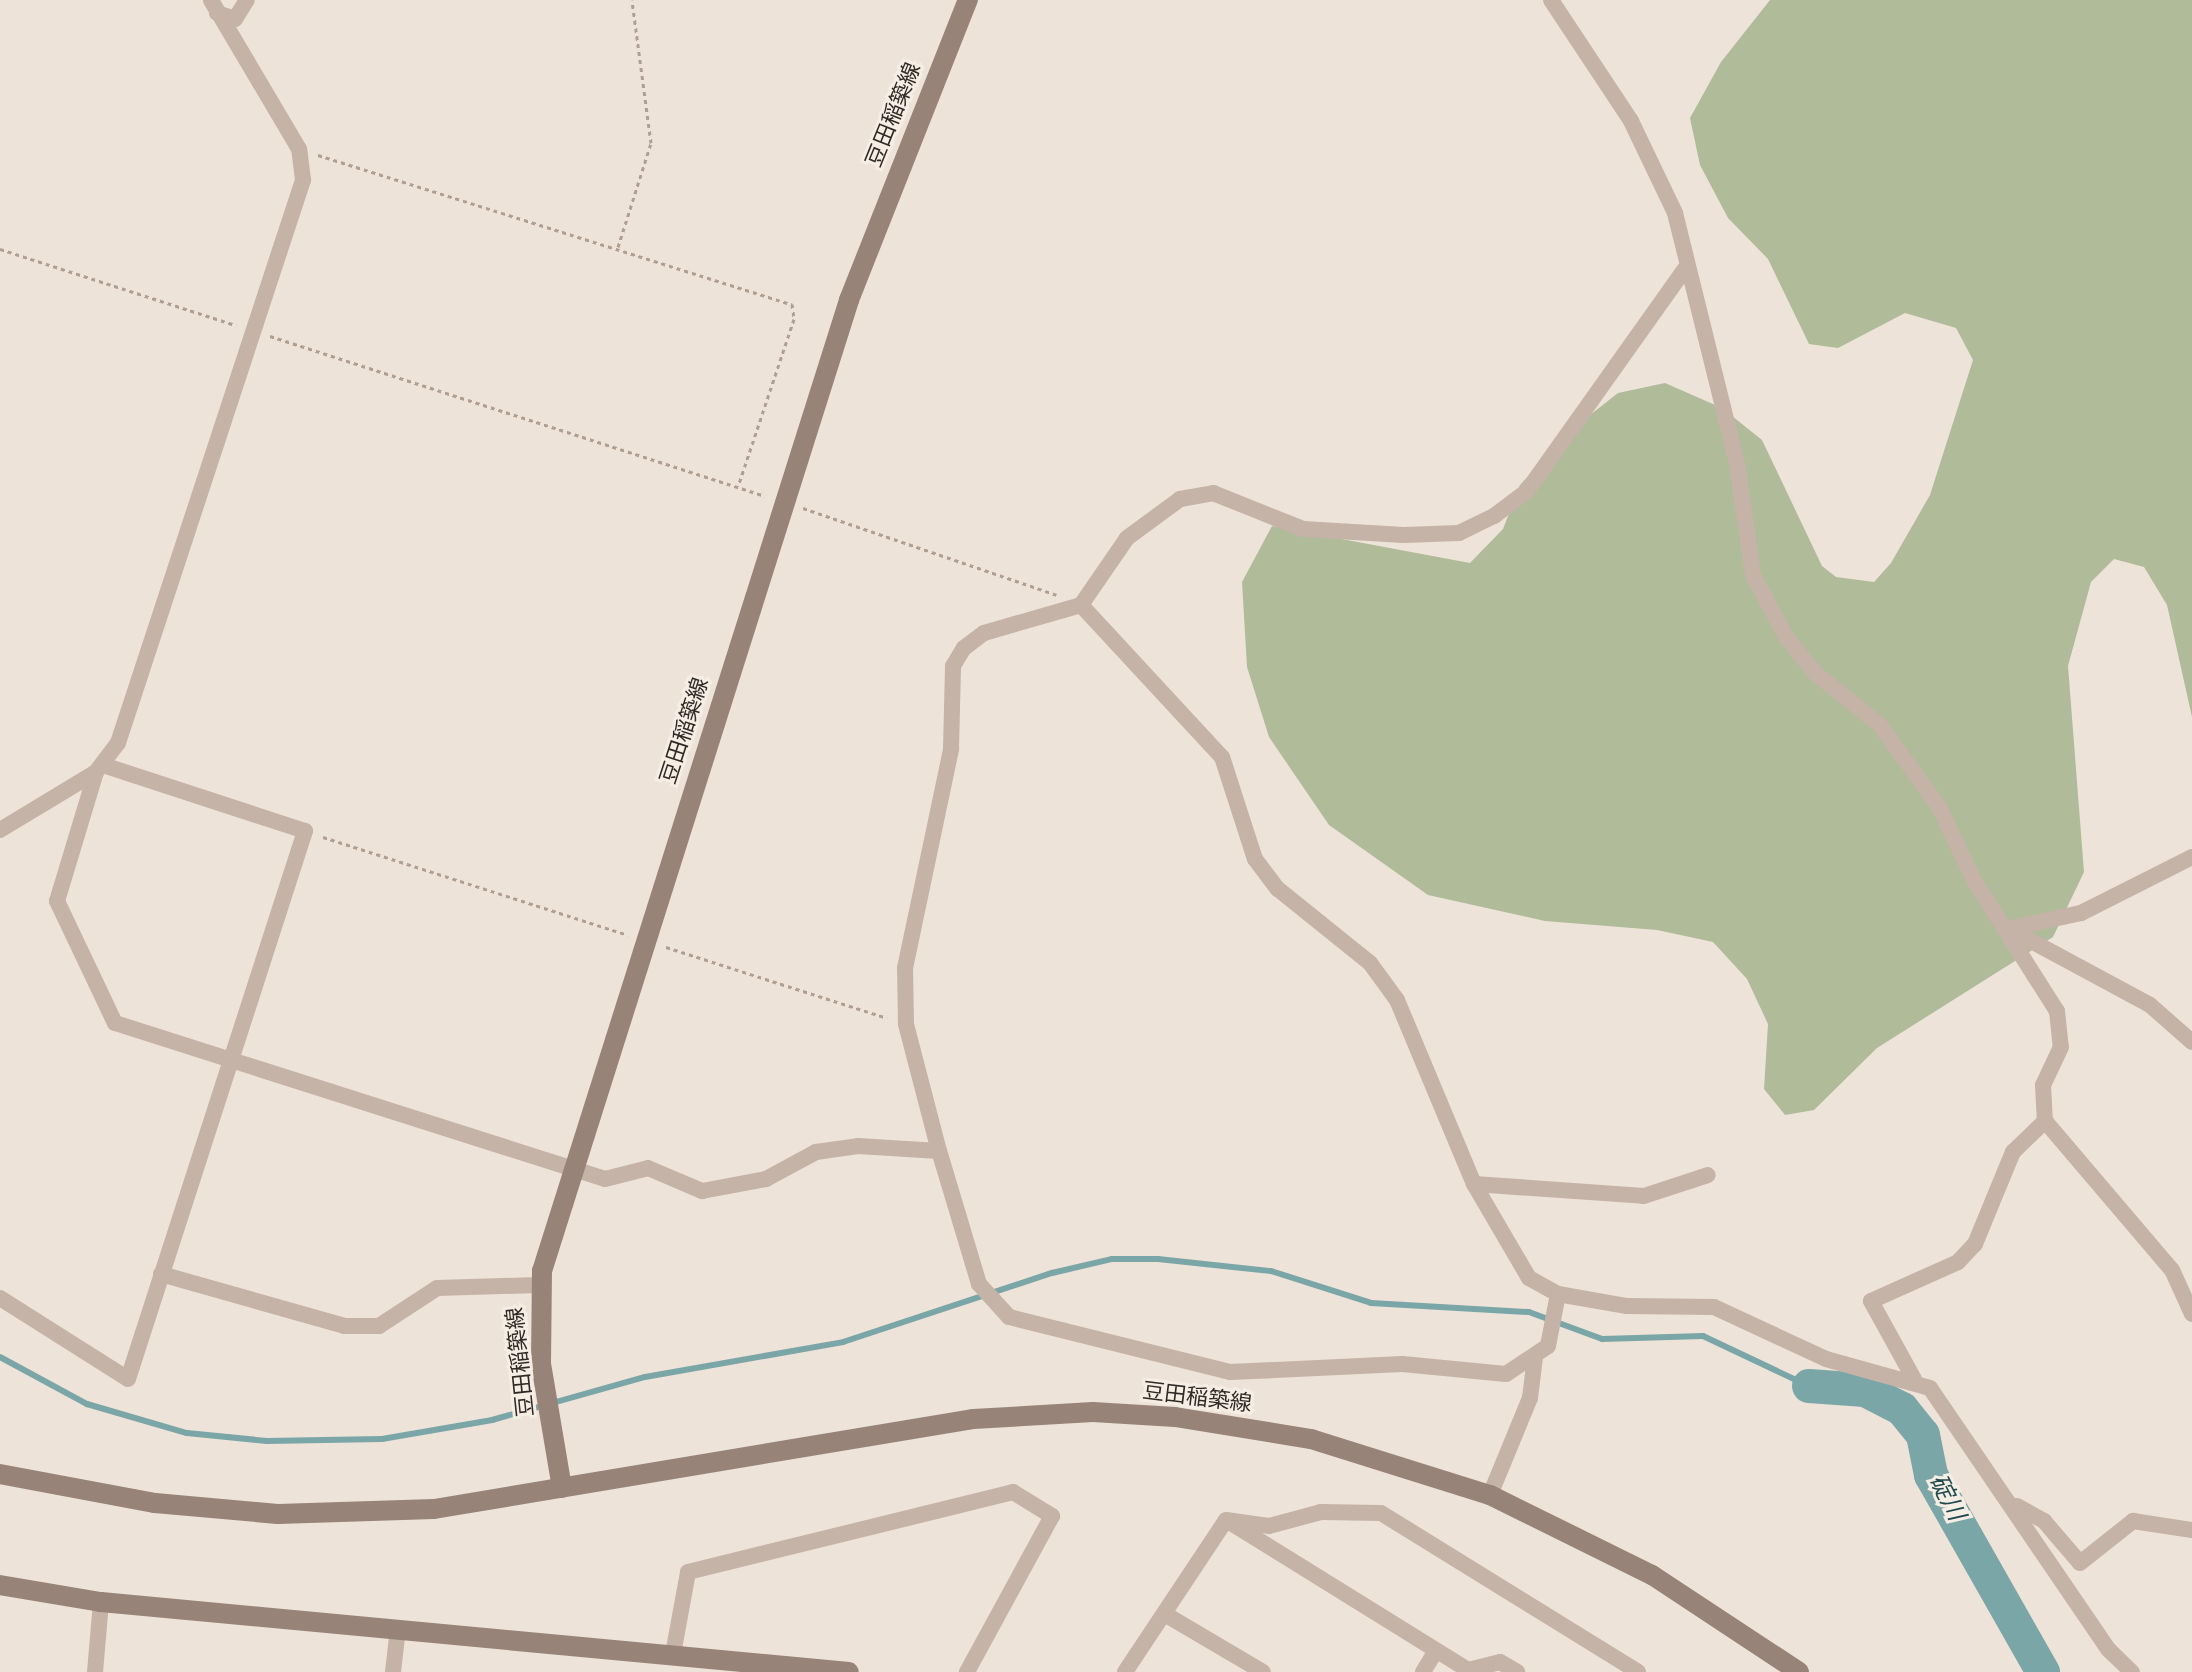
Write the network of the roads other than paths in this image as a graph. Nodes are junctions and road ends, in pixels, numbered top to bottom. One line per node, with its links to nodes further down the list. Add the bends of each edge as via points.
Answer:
1 (247, 0): 4 (street, via 235,19)
2 (968, 0): 15 (main road, 豆田稲築線, via 896,172 783,501)
3 (1551, 0): 5 (street, via 1631,121 1675,213)
4 (214, 7): 7 (street, via 299,149 303,180 118,743)
5 (1685, 269): 6 (street, via 1536,479 1494,516 1459,533 1404,535 1303,529 1213,493 1180,499 1127,538); 10 (street, via 1737,463 1753,575 1786,637 1815,673 1879,724 1922,783)
6 (1081, 605): 14 (street, via 984,633 953,666 951,749 910,939 906,1024); 17 (street, via 1222,757 1255,859 1278,889 1370,963 1397,1000)
7 (99, 768): 8 (street); 12 (street, via 57,901 115,1023); 12 (street, via 305,831)
8 (0, 830)
9 (2192, 857): 10 (street, via 2081,913)
10 (2007, 929): 11 (street, via 2150,1005); 13 (street, via 2062,1027 2043,1085)
11 (2192, 1042)
12 (230, 1060): 15 (street); 18 (street)
13 (2045, 1121): 22 (street, via 2172,1270); 24 (street, via 2013,1152 1967,1253 1871,1301)
14 (939, 1151): 15 (street, via 816,1152 766,1179 702,1191 648,1168 605,1179); 23 (street, via 979,1284 1009,1317 1230,1372 1402,1364 1506,1374)
15 (569, 1171): 19 (main road, 豆田稲築線)
16 (1708, 1175): 17 (street, via 1644,1196)
17 (1474, 1184): 20 (street, via 1517,1264)
18 (161, 1274): 19 (street, via 345,1326 379,1326 437,1288 460,1283); 21 (street, via 128,1379)
19 (539, 1288): 26 (main road, 豆田稲築線)
20 (1558, 1294): 23 (street, via 1554,1331); 24 (street, via 1627,1306 1714,1307 1826,1359)
21 (0, 1298)
22 (2192, 1314)
23 (1535, 1360): 27 (street, via 1530,1398)
24 (1914, 1379): 28 (street, via 1968,1435)
25 (0, 1474): 26 (main road, via 155,1503 278,1514 434,1509)
26 (562, 1488): 27 (main road, 豆田稲築線, via 846,1437 1093,1412 1311,1439)
27 (1490, 1495): 47 (main road, 豆田稲築線, via 1652,1575)
28 (2012, 1503): 30 (street, via 2044,1521 2080,1563 2133,1521); 48 (street, via 2109,1650)
29 (1226, 1520): 33 (street); 35 (street); 46 (street, via 1269,1526 1321,1512 1381,1513)
30 (2192, 1530)
31 (0, 1585): 32 (main road)
32 (101, 1602): 34 (main road); 38 (street)
33 (1168, 1616): 42 (street); 43 (street)
34 (398, 1628): 36 (main road); 39 (street)
35 (1435, 1652): 44 (street); 45 (street, via 1468,1670 1500,1662)
36 (673, 1654): 37 (main road); 41 (street, via 688,1572 1013,1492 1052,1516)
37 (713, 1665): 40 (main road)
38 (95, 1672)
39 (393, 1672)
40 (849, 1672)
41 (967, 1672)
42 (1125, 1672)
43 (1263, 1672)
44 (1423, 1672)
45 (1517, 1672)
46 (1638, 1672)
47 (1799, 1672)
48 (2132, 1672)

